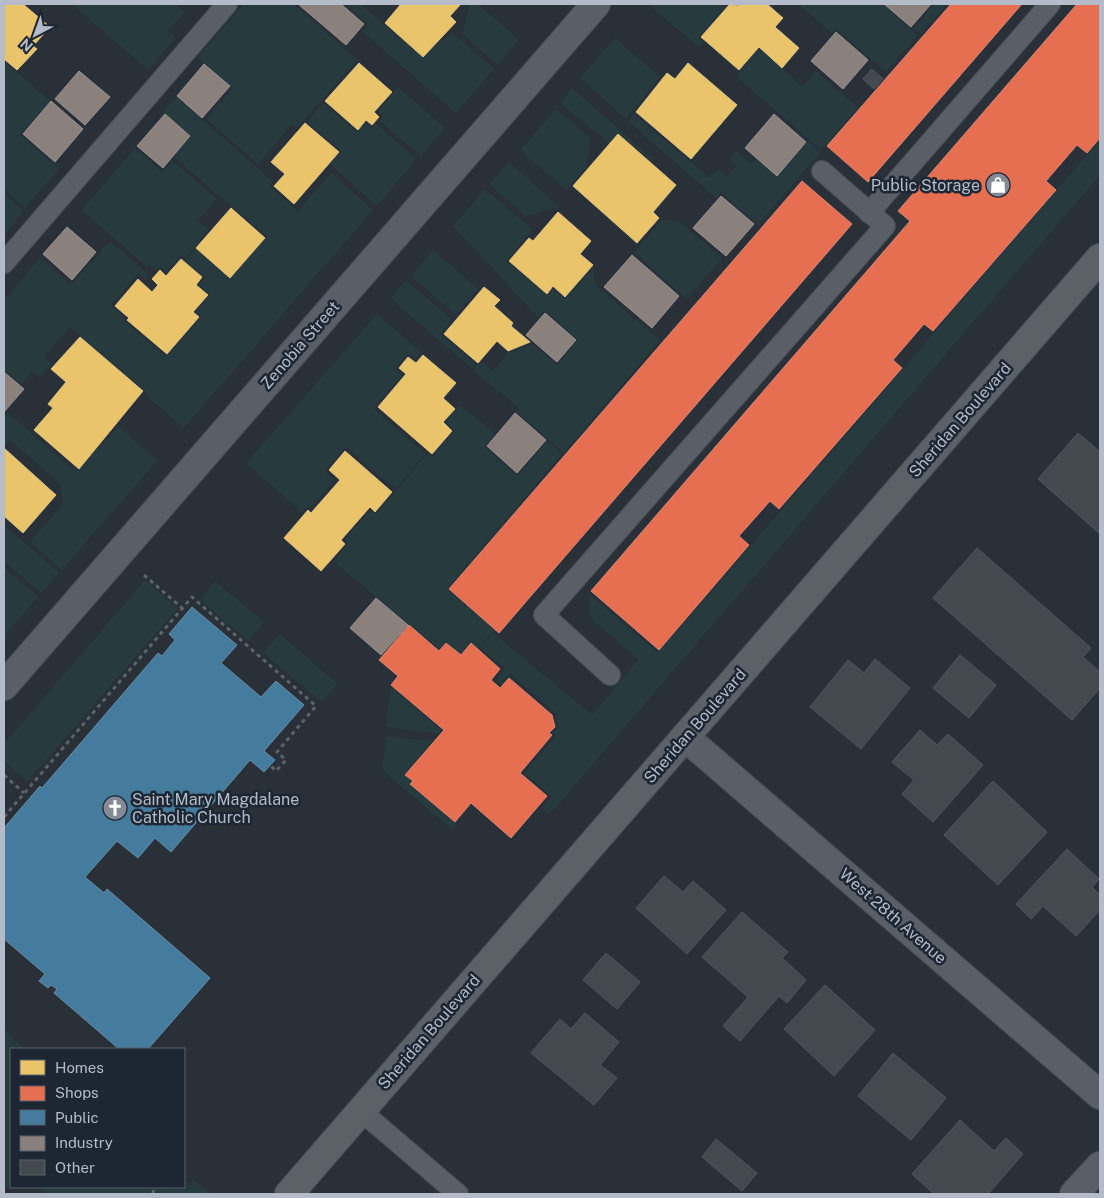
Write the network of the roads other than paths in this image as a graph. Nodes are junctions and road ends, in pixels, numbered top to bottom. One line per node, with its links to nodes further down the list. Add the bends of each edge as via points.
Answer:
1 (228, 4): 7 (lane)
2 (596, 4): 9 (street, Zenobia Street)
3 (1050, 4): 5 (lane)
4 (822, 171): 5 (lane)
5 (869, 213): 8 (lane, via 885,226 544,615)
6 (1100, 258): 10 (main road, Sheridan Boulevard)
7 (4, 263)
8 (610, 675)
9 (4, 686)
10 (685, 737): 11 (street, West 28th Avenue); 12 (main road, Sheridan Boulevard)
11 (1100, 1095)
12 (361, 1111): 14 (main road, Sheridan Boulevard); 15 (lane)
13 (1100, 1166): 16 (street)
14 (288, 1194)
15 (458, 1194)
16 (1074, 1194)

